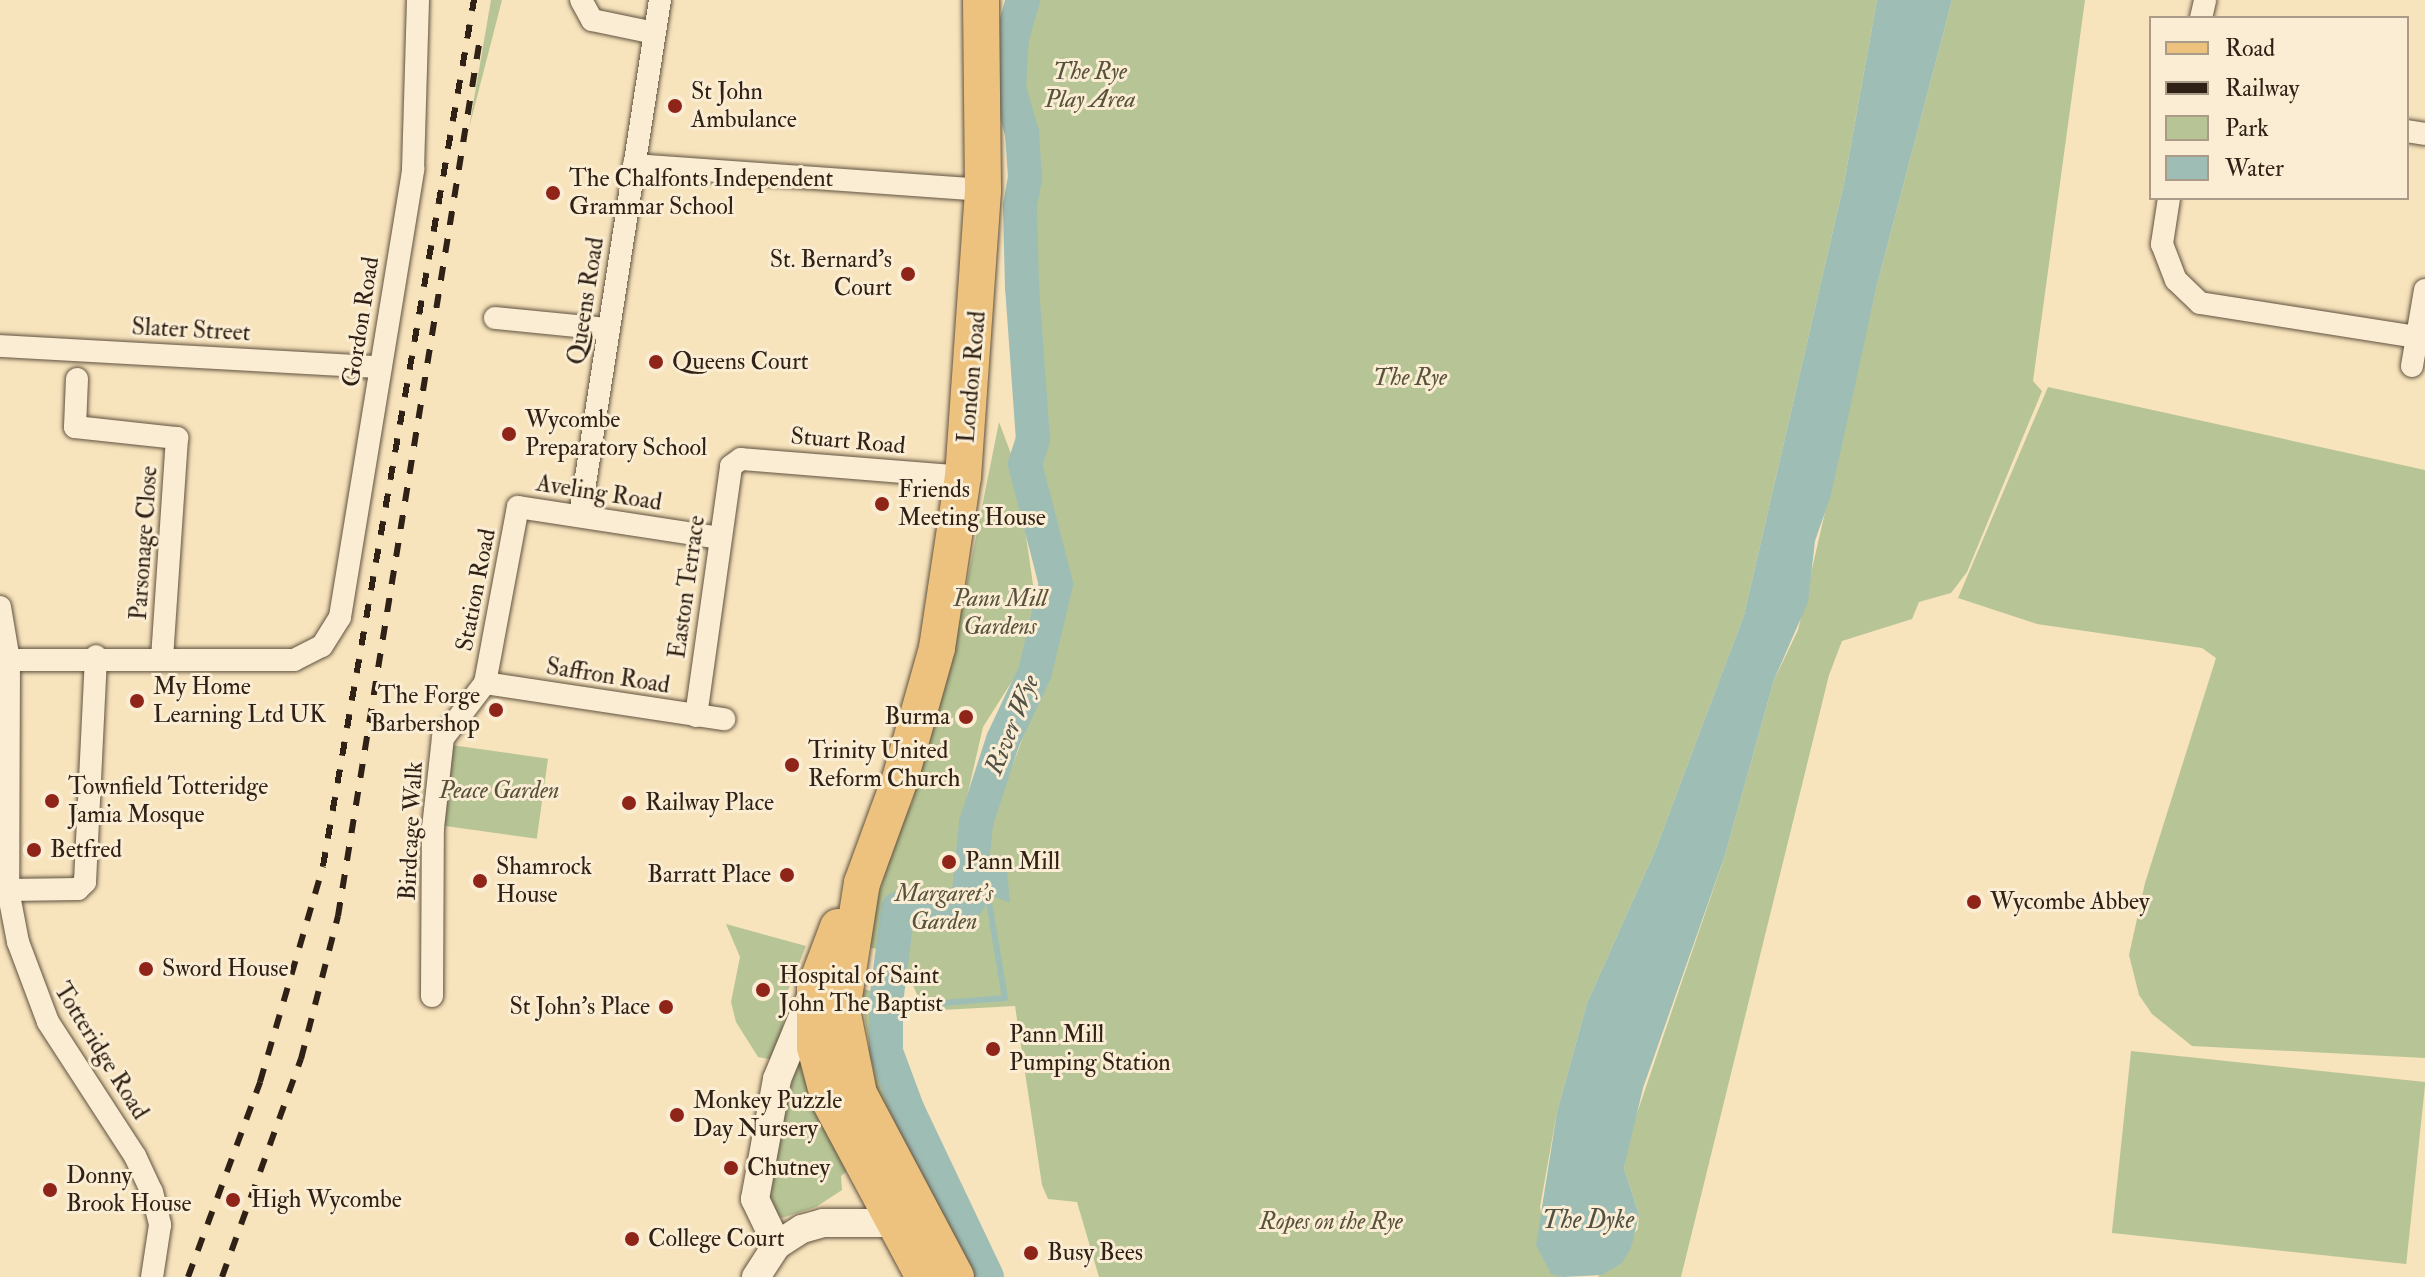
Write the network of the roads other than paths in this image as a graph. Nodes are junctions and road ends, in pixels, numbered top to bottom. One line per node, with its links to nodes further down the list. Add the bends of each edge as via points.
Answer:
1 (418, 0): 15 (street, Gordon Road, via 413,169)
2 (581, 0): 5 (street, via 592,20)
3 (660, 0): 5 (street, Queens Road)
4 (981, 0): 7 (main road, London Road)
5 (655, 33): 6 (street, Queens Road)
6 (634, 165): 7 (street); 11 (street, Queens Road)
7 (983, 190): 18 (main road, London Road)
8 (2169, 200): 12 (street, via 2162,244 2176,280 2200,303)
9 (2425, 290): 12 (street)
10 (495, 318): 11 (street)
11 (608, 329): 20 (street, Queens Road)
12 (2417, 337): 14 (street)
13 (0, 346): 15 (street, Slater Street)
14 (2412, 366)
15 (380, 367): 24 (street, Gordon Road, via 340,617 322,646 294,660)
16 (77, 379): 24 (street, Parsonage Close, via 75,427 177,438)
17 (731, 466): 18 (street, Stuart Road, via 741,459); 21 (street, Easton Terrace)
18 (963, 477): 30 (main road, London Road, via 937,648 900,779)
19 (518, 507): 20 (street, Aveling Road); 26 (street, Station Road)
20 (580, 516): 21 (street, Aveling Road)
21 (720, 538): 27 (street, Easton Terrace)
22 (0, 607): 25 (street, Totteridge Road)
23 (96, 656): 24 (street); 25 (street); 29 (street, via 85,882 78,889)
24 (162, 658)
25 (9, 660): 29 (street, Totteridge Road)
26 (485, 683): 27 (street, Saffron Road); 31 (street, Birdcage Walk, via 443,738 433,828)
27 (696, 716): 28 (street, Saffron Road)
28 (724, 719)
29 (5, 880): 34 (street, Totteridge Road, via 27,972 48,1022 135,1156 152,1192 160,1225)
30 (830, 982): 32 (main road, London Road, via 859,1094); 33 (street, via 777,1079 755,1199)
31 (432, 996)
32 (908, 1218): 33 (street, via 823,1223); 36 (main road); 37 (main road)
33 (777, 1245): 35 (street)
34 (152, 1277)
35 (756, 1277)
36 (924, 1277)
37 (956, 1277)

